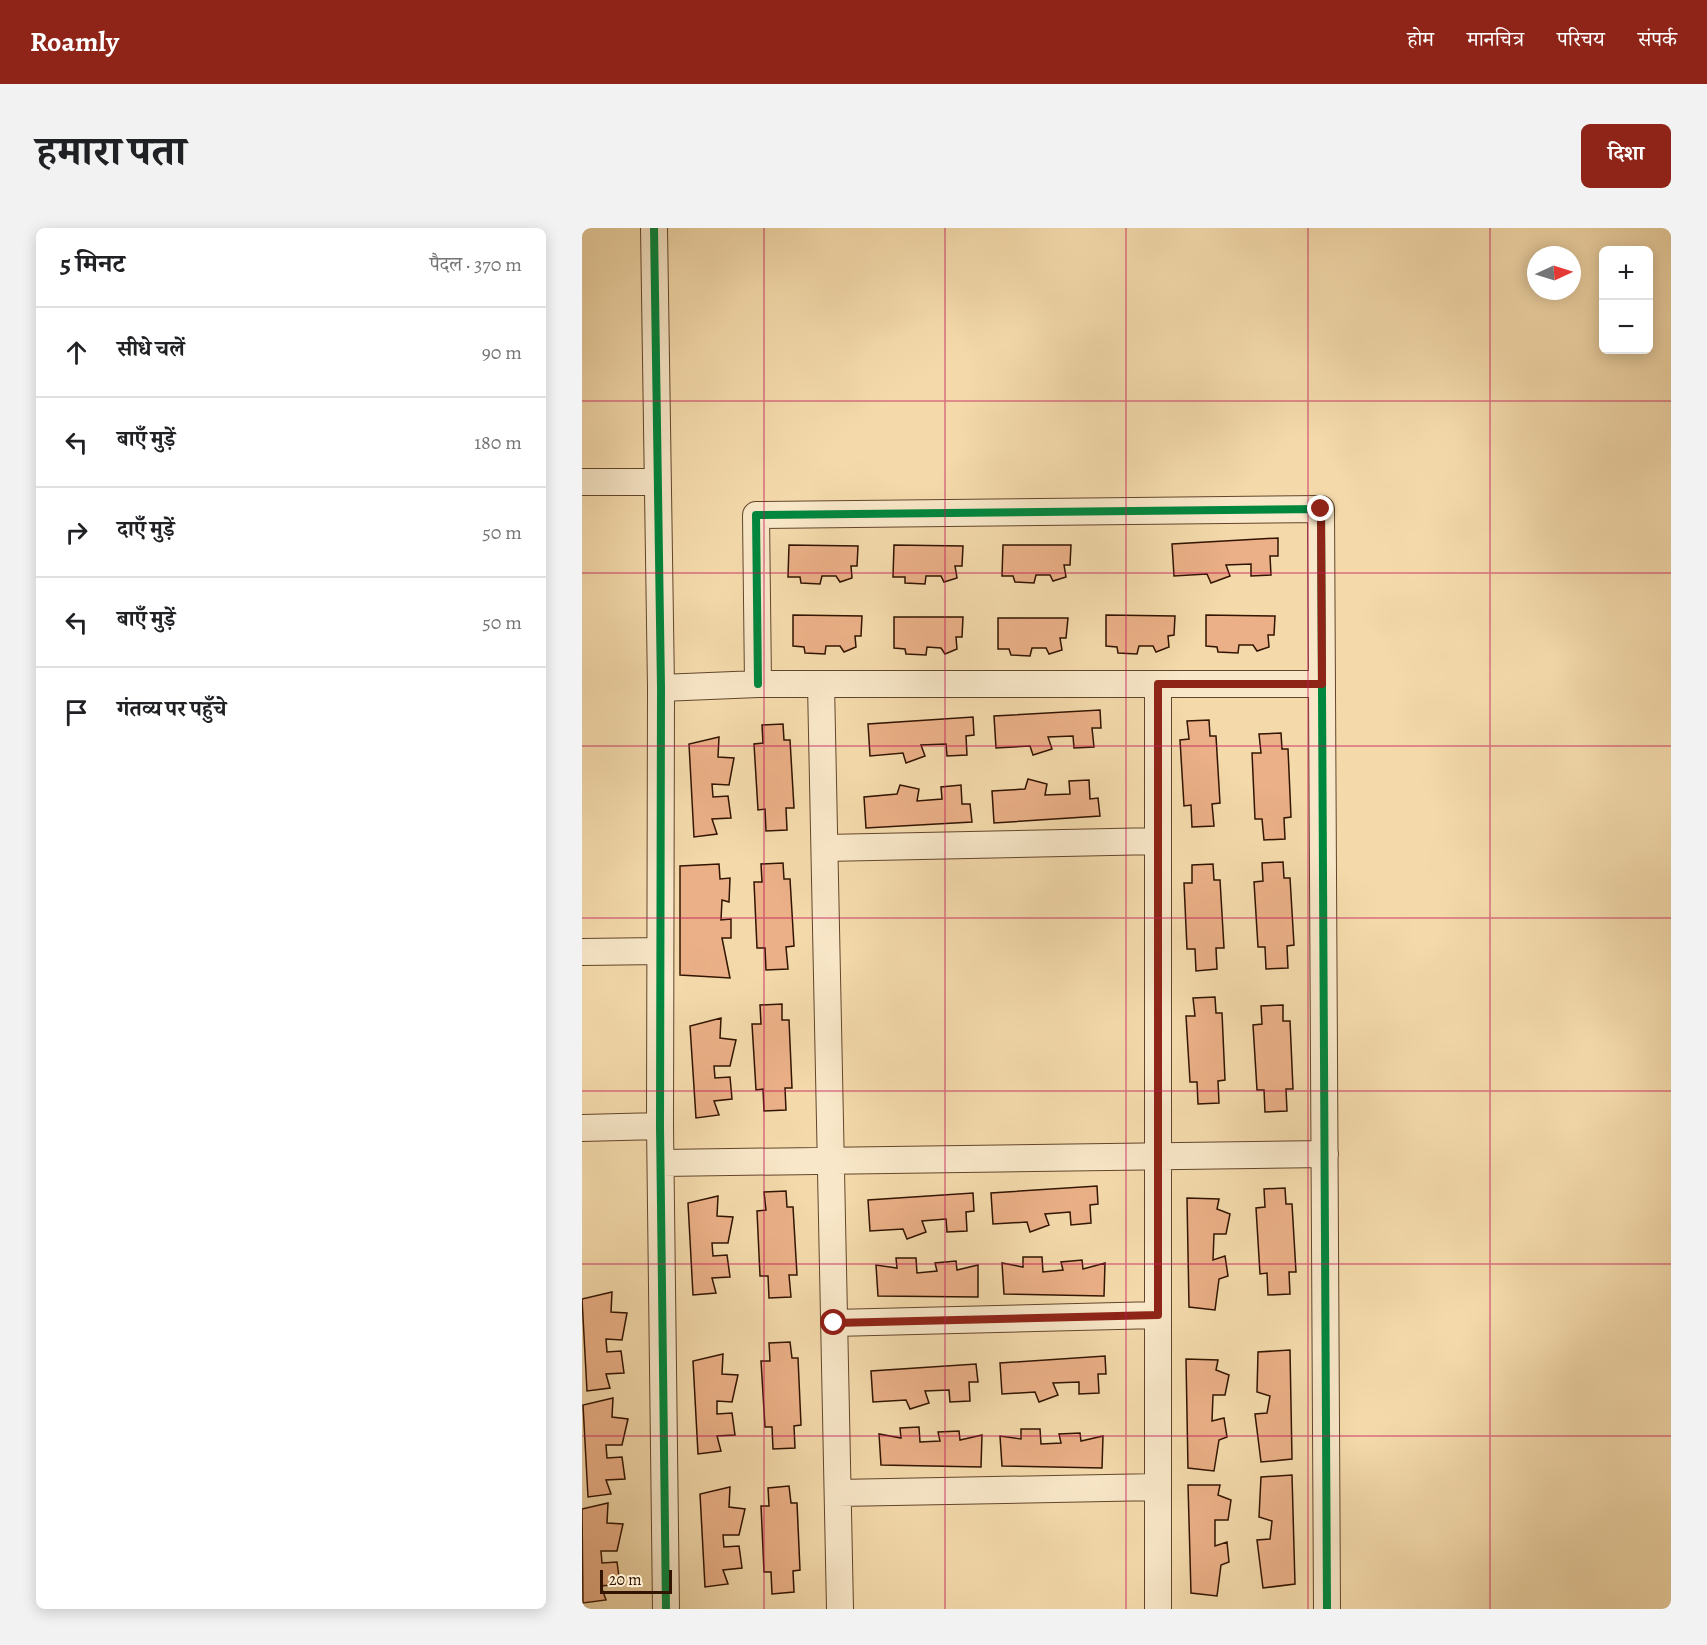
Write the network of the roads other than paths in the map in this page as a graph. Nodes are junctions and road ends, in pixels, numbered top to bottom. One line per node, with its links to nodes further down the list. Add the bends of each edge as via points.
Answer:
1 (654, 228): 3 (street)
2 (582, 482): 3 (street)
3 (657, 482): 8 (street)
4 (759, 684): 5 (street); 7 (street, via 756,515 1321,509); 8 (street)
5 (821, 684): 6 (street); 10 (street)
6 (1158, 684): 7 (street); 9 (street)
7 (1322, 684): 15 (street)
8 (661, 688): 11 (street)
9 (1158, 841): 10 (street); 16 (street)
10 (825, 848): 17 (street)
11 (660, 951): 12 (street); 13 (street)
12 (582, 952)
13 (660, 1126): 14 (street); 18 (street)
14 (582, 1128)
15 (1325, 1154): 16 (street); 26 (street)
16 (1158, 1156): 17 (street); 19 (street)
17 (831, 1161): 18 (street); 20 (street)
18 (662, 1163): 23 (street)
19 (1158, 1315): 20 (street); 21 (street)
20 (834, 1323): 22 (street)
21 (1158, 1487): 22 (street); 25 (street)
22 (838, 1493): 24 (street)
23 (666, 1609)
24 (840, 1609)
25 (1158, 1609)
26 (1327, 1609)

